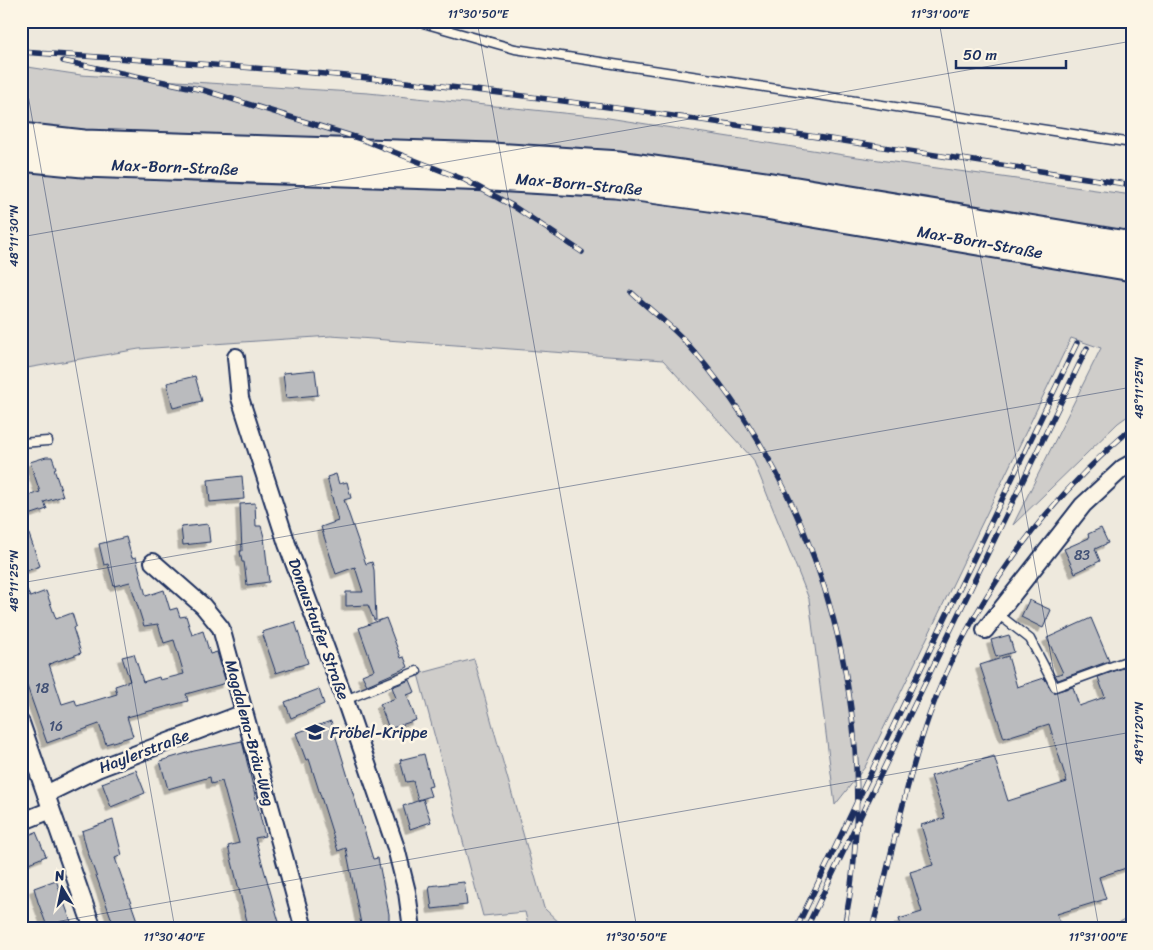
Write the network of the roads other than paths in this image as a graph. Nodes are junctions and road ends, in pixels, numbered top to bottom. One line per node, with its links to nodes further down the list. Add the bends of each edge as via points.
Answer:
1 (416, 21): 3 (lane, via 516,49)
2 (21, 136): 5 (main road, Max-Born-Straße, via 84,143 492,156 620,164)
3 (1132, 143)
4 (21, 158): 6 (main road, Max-Born-Straße, via 83,164 616,185 760,205)
5 (1132, 245)
6 (1132, 268)
7 (236, 357): 16 (street, Donaustaufer Straße, via 240,398 287,544)
8 (48, 442): 9 (lane)
9 (21, 443)
10 (1132, 463): 12 (street, via 1083,505)
11 (153, 562): 17 (street, Magdalena-Bräu-Weg, via 203,606 221,628)
12 (998, 614): 13 (street); 14 (lane, via 1030,639 1055,687)
13 (985, 630)
14 (1132, 660)
15 (417, 671): 16 (lane)
16 (345, 700): 24 (street, Donaustaufer Straße, via 396,848)
17 (244, 713): 19 (street, Haylerstraße, via 148,748); 23 (street, Magdalena-Bräu-Weg)
18 (21, 723): 19 (street)
19 (46, 794): 20 (street)
20 (51, 810): 21 (street); 22 (street)
21 (21, 822)
22 (93, 929)
23 (304, 929)
24 (412, 929)

